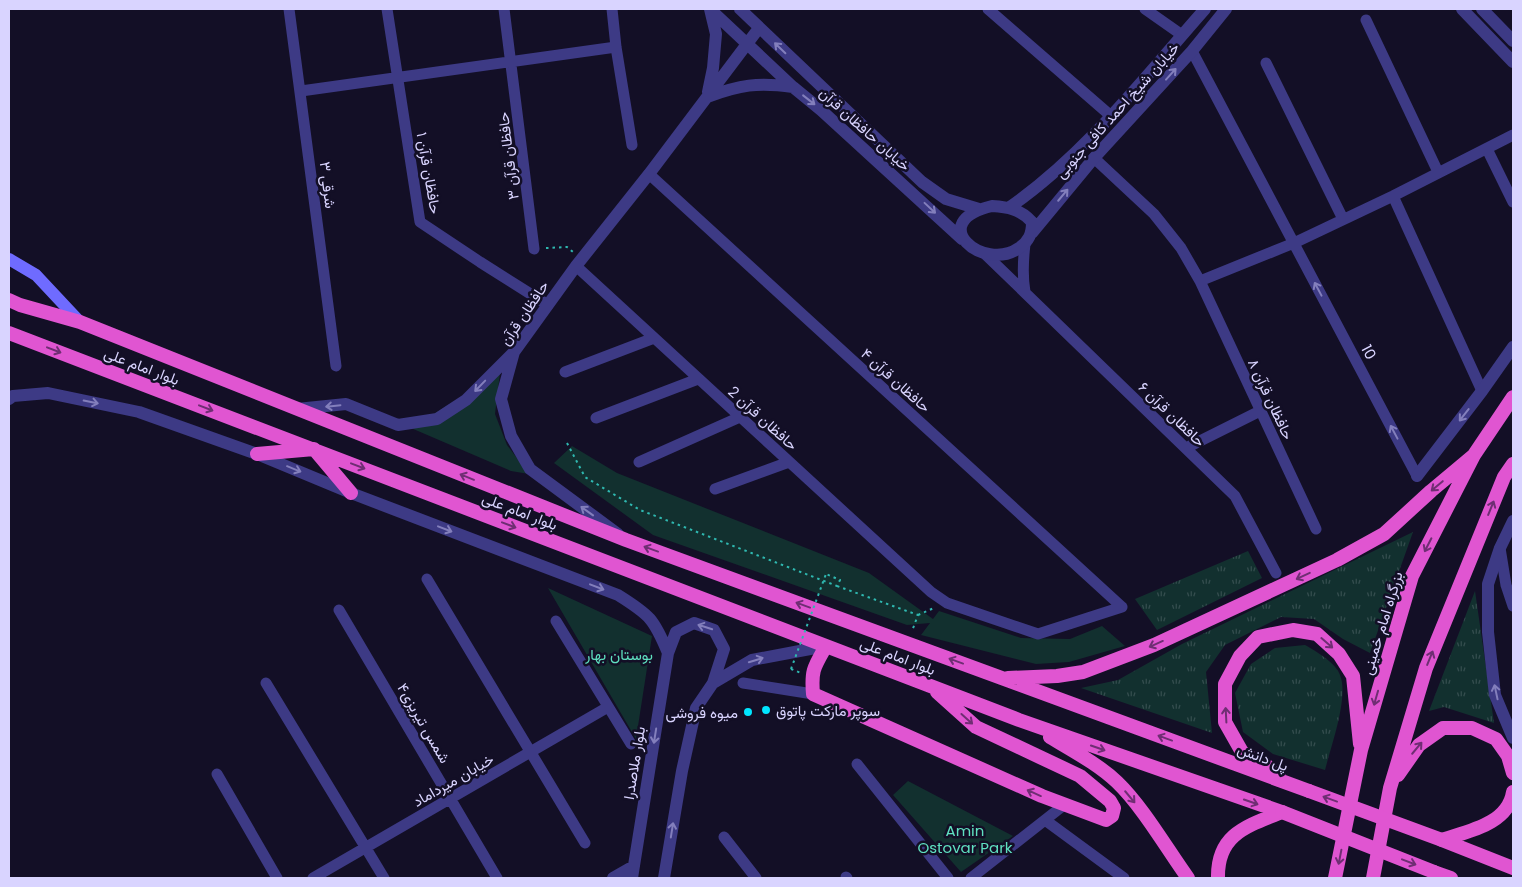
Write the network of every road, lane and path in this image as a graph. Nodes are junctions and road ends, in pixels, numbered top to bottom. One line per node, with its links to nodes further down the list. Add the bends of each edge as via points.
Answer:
1 (289, 9): 25 (street, ۳ شرقی)
2 (387, 9): 23 (street, حافظان قرآن ۱)
3 (504, 9): 20 (street, حافظان قرآن ۳)
4 (612, 9): 18 (street)
5 (710, 9): 17 (street, خیابان حافظان قرآن); 26 (street, حافظان قرآن, via 716,34)
6 (740, 9): 14 (street, خیابان حافظان قرآن)
7 (988, 9): 27 (street)
8 (1145, 9): 15 (street)
9 (1205, 9): 15 (street, خیابان شیخ احمد کافی جنوبی)
10 (1226, 9): 19 (street, خیابان شیخ احمد کافی جنوبی)
11 (1462, 9): 22 (street)
12 (1482, 9): 16 (street)
13 (1366, 20): 32 (street)
14 (759, 28): 17 (street, حافظان قرآن); 37 (street, خیابان حافظان قرآن, one-way to 14, via 946,199 922,182)
15 (1182, 35): 27 (street, خیابان شیخ احمد کافی جنوبی)
16 (1513, 41)
17 (747, 44): 24 (street, خیابان حافظان قرآن); 26 (street, حافظان قرآن)
18 (616, 47): 20 (street); 29 (street)
19 (1192, 50): 31 (street, خیابان شیخ احمد کافی جنوبی, one-way to 19); 41 (street, 10)
20 (512, 62): 23 (street); 42 (street, حافظان قرآن ۳)
21 (1266, 62): 38 (street)
22 (1513, 62)
23 (398, 78): 25 (street); 49 (street, حافظان قرآن ۱, via 420,222)
24 (793, 87): 26 (street, via 768,83 750,85); 40 (street, خیابان حافظان قرآن, one-way to 40)
25 (301, 91): 55 (street, ۳ شرقی)
26 (707, 97): 33 (street, حافظان قرآن)
27 (1111, 116): 36 (street, خیابان شیخ احمد کافی جنوبی, via 1064,164)
28 (1513, 135): 30 (street)
29 (632, 146)
30 (1487, 149): 32 (street); 35 (street)
31 (1094, 158): 39 (street, خیابان شیخ احمد کافی جنوبی, one-way to 31); 46 (street, حافظان قرآن ۸, via 1154,214 1181,248)
32 (1438, 172): 34 (street)
33 (649, 174): 45 (street, حافظان قرآن); 85 (street, حافظان قرآن ۴)
34 (1393, 196): 38 (street); 58 (street)
35 (1513, 202)
36 (1010, 207): 37 (street); 39 (street, via 1032,222)
37 (979, 209): 40 (street, via 965,217 961,227)
38 (1343, 219): 41 (street)
39 (1028, 238): 43 (street, via 1011,254); 47 (street, via 1022,264)
40 (962, 239): 43 (street)
41 (1294, 243): 46 (street); 73 (street, 10, one-way to 41)
42 (534, 249): 45 (path, via 567,248)
43 (984, 253): 47 (street, حافظان قرآن ۶)
44 (9, 259): 50 (main road, via 36,275)
45 (579, 263): 49 (street, حافظان قرآن); 52 (street, حافظان قرآن 2)
46 (1200, 281): 62 (street, حافظان قرآن ۸)
47 (1025, 292): 66 (street, حافظان قرآن ۶)
48 (12, 303): 50 (highway, بلوار امام علی)
49 (548, 305): 54 (street, حافظان قرآن)
50 (80, 322): 61 (highway, بلوار امام علی)
51 (9, 333): 67 (highway, بلوار امام علی, one-way to 67)
52 (654, 338): 56 (street); 57 (street, حافظان قرآن 2)
53 (1513, 347): 58 (street)
54 (514, 352): 61 (street, one-way to 61, via 466,400 437,418 398,425 346,404); 78 (street, حافظان قرآن, one-way to 54, via 530,469 511,436 501,399)
55 (336, 366)
56 (565, 372)
57 (698, 379): 63 (street, حافظان قرآن 2); 64 (street)
58 (1482, 391): 73 (street, one-way to 73)
59 (1513, 397): 69 (highway, بزرگراه امام خمینی)
60 (9, 399): 68 (street, one-way to 68, via 48,393 139,412)
61 (296, 409): 78 (highway, بلوار امام علی, one-way to 61)
62 (1260, 412): 66 (street); 77 (street, حافظان قرآن ۸)
63 (740, 417): 70 (street); 71 (street, حافظان قرآن 2)
64 (596, 418)
65 (566, 443): 82 (path, via 586,476 640,510)
66 (1186, 448): 80 (street, حافظان قرآن ۶, via 1235,496)
67 (314, 449): 68 (highway); 75 (highway); 90 (highway, بلوار امام علی, one-way to 90)
68 (257, 454): 75 (street, one-way to 75)
69 (1474, 455): 93 (highway, one-way to 93, via 1384,534 1337,560 1154,645 1083,672); 103 (highway, بزرگراه امام خمینی, one-way to 103, via 1412,576)
70 (639, 462)
71 (789, 462): 74 (street); 83 (street, حافظان قرآن 2)
72 (1513, 464): 108 (highway, one-way to 72, via 1426,668 1504,477)
73 (1417, 476)
74 (715, 489)
75 (351, 493): 91 (street, one-way to 91, via 618,595 644,611 657,627)
76 (1513, 521): 79 (street)
77 (1316, 529)
78 (626, 540): 89 (highway, بلوار امام علی, one-way to 78)
79 (1500, 548): 84 (street); 101 (street, one-way to 79, via 1495,694 1488,632 1488,584)
80 (1276, 573)
81 (427, 580): 104 (street)
82 (838, 586): 87 (path); 92 (path, bridge, via 840,580 826,574 791,669)
83 (947, 603): 85 (street, حافظان قرآن 2, via 1038,634); 87 (path)
84 (1513, 606)
85 (1122, 607)
86 (339, 610): 111 (street, شمس تیریزی۴)
87 (918, 615): 89 (path)
88 (556, 621): 99 (street)
89 (908, 644): 93 (highway, بلوار امام علی, one-way to 89)
90 (826, 646): 94 (street, one-way to 90, via 752,660); 97 (highway, بلوار امام علی); 98 (highway, via 811,676)
91 (668, 654): 94 (street, بلوار ملاصدرا, one-way to 91, via 724,649 714,630 694,623 676,632); 120 (street, بلوار ملاصدرا, one-way to 120)
92 (802, 673)
93 (1002, 678): 109 (highway, پل دانش, one-way to 93)
94 (713, 682): 127 (street, one-way to 94, via 696,708)
95 (743, 682): 98 (street)
96 (266, 683): 118 (street)
97 (931, 686): 100 (highway, بلوار امام علی); 112 (highway, one-way to 112, via 976,727 1080,776 1114,808 1112,816 1106,820)
98 (813, 694): 112 (highway, one-way to 98)
99 (608, 707): 102 (street); 104 (street, خیابان میرداماد)
100 (1019, 720): 113 (highway, one-way to 113); 132 (highway, one-way to 132, via 1086,758 1118,782)
101 (1513, 738)
102 (631, 744)
103 (1361, 750): 109 (highway, one-way to 103, via 1242,752 1225,722 1225,684 1240,656 1258,637 1293,630 1317,634 1339,654 1353,676); 134 (highway, بزرگراه امام خمینی, one-way to 134)
104 (531, 752): 111 (street, خیابان میرداماد); 117 (street)
105 (857, 764): 129 (street)
106 (1513, 773): 108 (highway, one-way to 106, via 1419,745 1443,728 1472,728 1496,739 1508,756)
107 (217, 774): 122 (street)
108 (1390, 788): 135 (highway)
109 (1309, 791): 116 (highway, پل دانش, one-way to 109, bridge)
110 (1513, 792): 116 (highway, via 1512,802 1498,818)
111 (450, 799): 118 (street, خیابان میرداماد); 125 (street, شمس تیریزی۴)
112 (1064, 805): 114 (street)
113 (1282, 812): 121 (highway, one-way to 121, bridge); 133 (highway, via 1246,827 1226,843 1218,865)
114 (1044, 820): 130 (street); 131 (street)
115 (724, 837): 128 (street)
116 (1442, 840): 119 (highway, پل دانش)
117 (585, 843)
118 (366, 848): 123 (street, خیابان میرداماد); 124 (street)
119 (1513, 868)
120 (633, 872): 126 (street)
121 (1438, 875): 136 (highway)
122 (277, 878)
123 (313, 878)
124 (384, 878)
125 (497, 878)
126 (613, 878)
127 (664, 878)
128 (756, 878)
129 (948, 878)
130 (971, 878)
131 (1124, 878)
132 (1188, 878)
133 (1218, 878)
134 (1335, 878)
135 (1373, 878)
136 (1451, 878)

